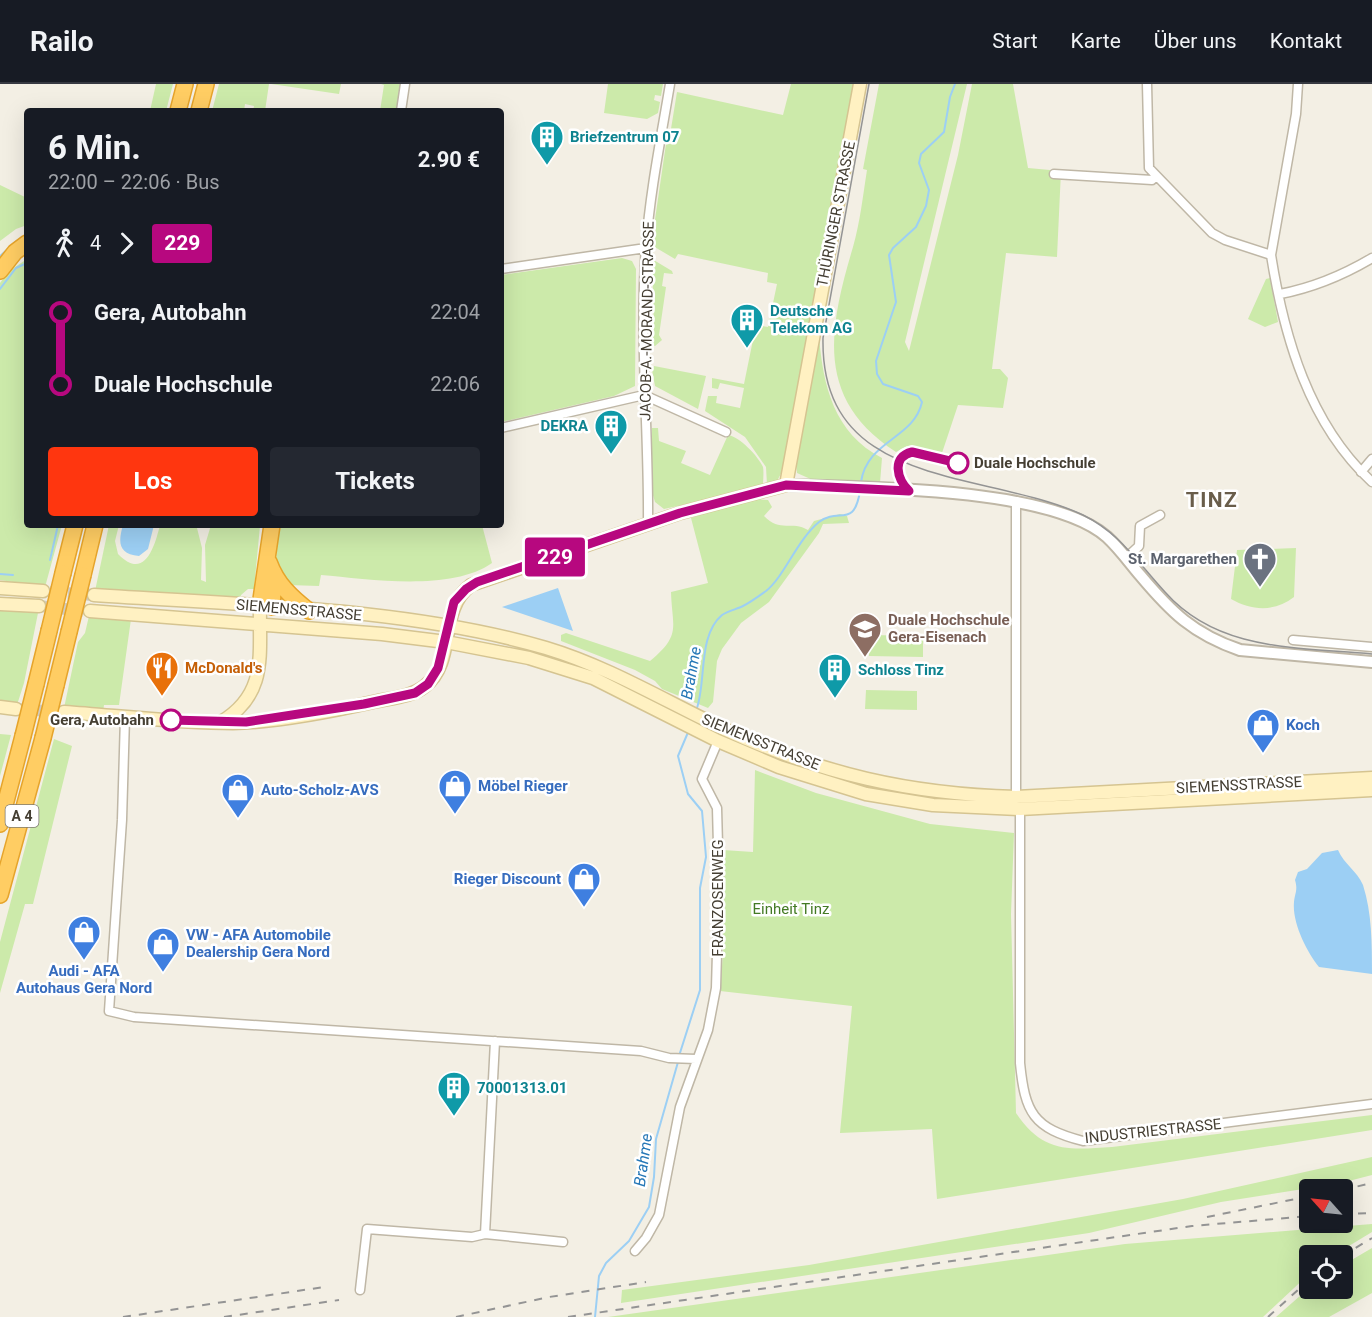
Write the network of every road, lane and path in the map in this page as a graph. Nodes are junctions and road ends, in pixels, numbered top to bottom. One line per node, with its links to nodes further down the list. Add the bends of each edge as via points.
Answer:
1 (185, 84): 8 (highway)
2 (206, 84): 9 (highway)
3 (405, 84): 10 (street)
4 (670, 84): 14 (street, JACOB-A.-MORAND-STRASSE, via 651,192)
5 (860, 84): 27 (main road, THÜRINGER STRASSE)
6 (1147, 84): 12 (street, via 1149,168)
7 (1298, 84): 15 (street)
8 (179, 108)
9 (200, 108)
10 (401, 108)
11 (1054, 174): 12 (street, via 1152,180)
12 (1156, 176): 15 (street, via 1212,233)
13 (24, 245): 19 (highway)
14 (646, 248): 18 (street); 21 (street, JACOB-A.-MORAND-STRASSE)
15 (1271, 255): 20 (street)
16 (24, 258): 19 (highway)
17 (1372, 258): 20 (street, via 1355,268)
18 (504, 269)
19 (1, 270)
20 (1280, 294): 25 (street, via 1288,334 1318,413)
21 (644, 395): 22 (street); 23 (street); 30 (street, JACOB-A.-MORAND-STRASSE)
22 (504, 427)
23 (726, 432)
24 (1372, 459): 25 (street)
25 (1361, 472): 26 (street)
26 (1372, 482)
27 (786, 485): 28 (street, via 935,492); 30 (main road)
28 (1016, 501): 34 (street, via 1078,520 1106,536); 64 (street)
29 (1160, 515): 34 (street, via 1140,526 1139,546)
30 (648, 524): 41 (main road, via 477,582 462,592)
31 (74, 528): 66 (highway, A 4, bridge)
32 (94, 528): 67 (highway, A 4, bridge)
33 (272, 528): 35 (highway)
34 (1126, 558): 51 (street, via 1159,598 1198,632 1240,650)
35 (271, 569): 42 (highway); 44 (highway, via 285,591)
36 (0, 588): 37 (main road)
37 (43, 591)
38 (94, 595): 42 (main road, SIEMENSSTRASSE)
39 (0, 604): 40 (main road)
40 (39, 606)
41 (452, 606): 46 (main road); 47 (main road)
42 (266, 607): 44 (main road, SIEMENSSTRASSE); 45 (main road)
43 (90, 611): 45 (main road, SIEMENSSTRASSE)
44 (309, 611): 46 (main road, SIEMENSSTRASSE)
45 (259, 624): 49 (main road, SIEMENSSTRASSE); 52 (main road, SIEMENSSTRASSE, via 256,678)
46 (429, 624): 47 (main road, SIEMENSSTRASSE)
47 (448, 627): 49 (main road); 56 (main road, SIEMENSSTRASSE, via 573,656 624,678)
48 (1293, 640): 50 (street)
49 (446, 642): 56 (main road, SIEMENSSTRASSE, via 529,657 568,669); 58 (main road, via 433,677 421,689)
50 (1372, 647)
51 (1372, 662)
52 (244, 705): 58 (main road); 59 (main road)
53 (0, 707): 54 (main road)
54 (16, 709)
55 (64, 712): 57 (main road)
56 (683, 716): 60 (main road, SIEMENSSTRASSE, via 702,718); 61 (main road, SIEMENSSTRASSE, via 697,730)
57 (125, 717): 59 (main road); 68 (street, via 109,1011 134,1017)
58 (269, 719): 59 (main road)
59 (220, 722)
60 (725, 729): 61 (main road); 64 (main road, SIEMENSSTRASSE, via 783,753 880,784 963,795)
61 (718, 741): 65 (main road, SIEMENSSTRASSE, via 779,767 866,794 933,805); 69 (street, FRANZOSENWEG, via 702,779 717,808 719,940 715,993 708,1030)
62 (1372, 778): 64 (main road, SIEMENSSTRASSE)
63 (1372, 790): 65 (main road, SIEMENSSTRASSE)
64 (1016, 797)
65 (1020, 810): 70 (street, INDUSTRIESTRASSE, via 1020,1063 1023,1096 1035,1118 1057,1134 1083,1141)
66 (0, 824)
67 (0, 895)
68 (495, 1041): 69 (street, via 641,1051); 71 (street)
69 (693, 1060): 73 (street, FRANZOSENWEG, via 659,1215)
70 (1372, 1104)
71 (485, 1234): 72 (street); 74 (street, via 472,1237 366,1229)
72 (563, 1242)
73 (635, 1251)
74 (360, 1290)

